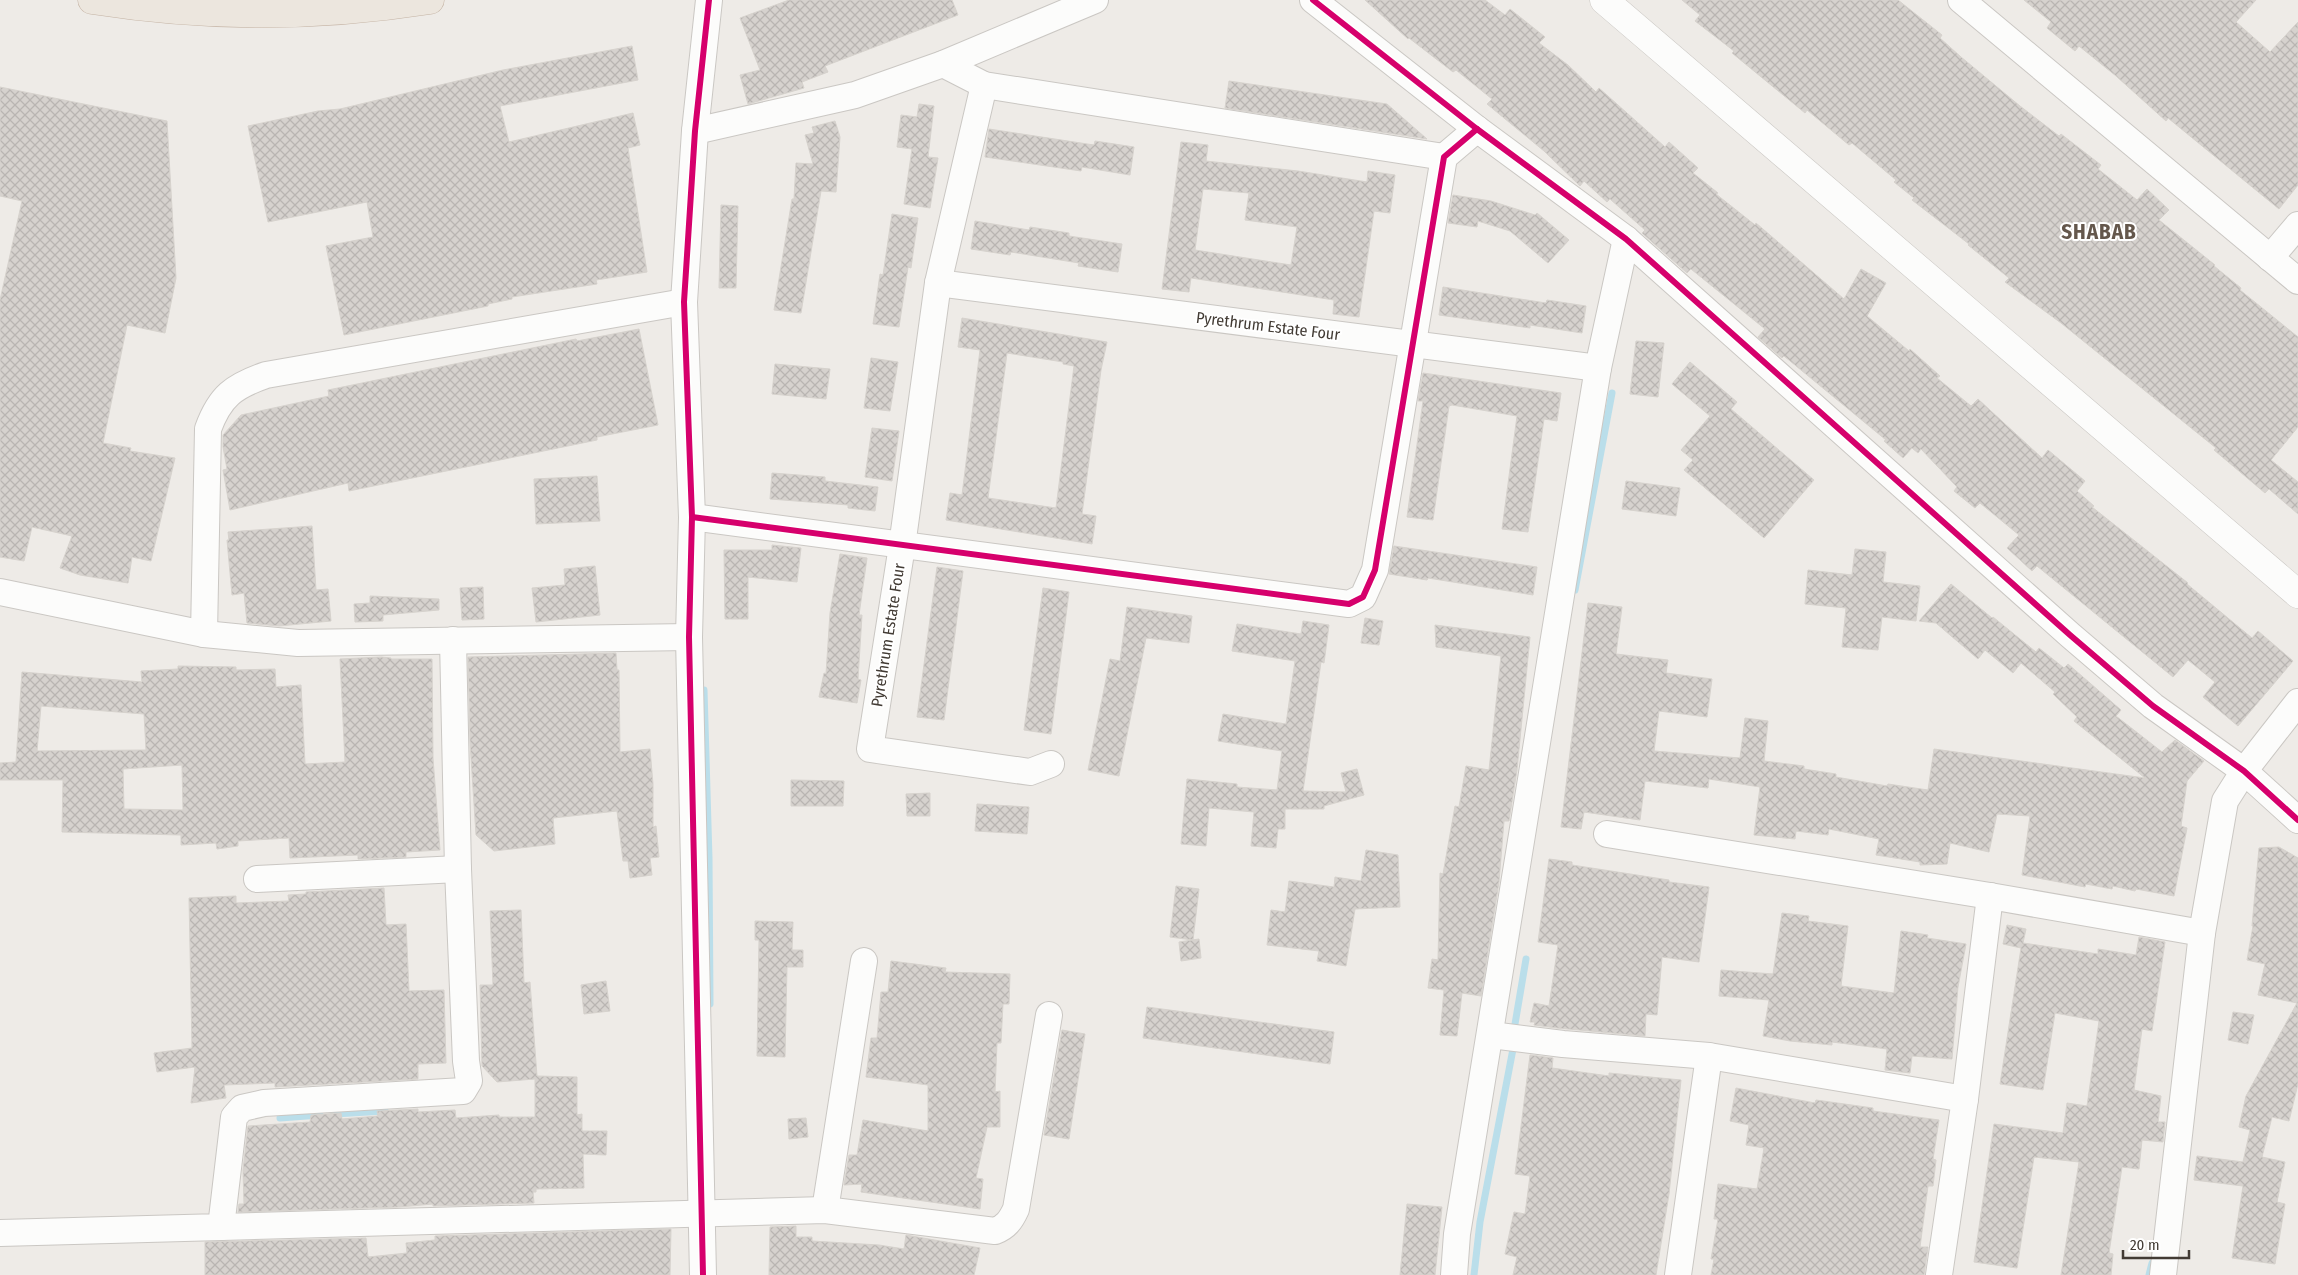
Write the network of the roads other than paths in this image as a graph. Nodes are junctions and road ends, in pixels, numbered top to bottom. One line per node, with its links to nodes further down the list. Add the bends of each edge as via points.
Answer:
1 (92, 0): 2 (highway, via 203,14 266,14 337,11)
2 (430, 0)
3 (709, 0): 11 (street)
4 (1095, 0): 8 (street)
5 (1312, 0): 10 (street)
6 (1604, 0): 24 (street)
7 (1961, 0): 15 (street)
8 (943, 64): 9 (street); 11 (street, via 855,95)
9 (984, 85): 12 (street); 17 (street, Pyrethrum Estate Four)
10 (1477, 129): 12 (street); 14 (street)
11 (695, 132): 18 (street)
12 (1444, 157): 19 (street)
13 (2298, 225): 15 (street)
14 (1626, 238): 20 (street); 30 (street, via 2070,635 2153,706)
15 (2270, 258): 16 (street)
16 (2298, 282)
17 (938, 283): 19 (street, Pyrethrum Estate Four); 22 (street, Pyrethrum Estate Four)
18 (684, 302): 21 (street); 25 (street, via 266,375 228,393 214,412 208,429)
19 (1413, 344): 20 (street, Pyrethrum Estate Four); 22 (street, via 1376,570 1364,597 1349,604)
20 (1598, 368): 39 (street)
21 (692, 517): 22 (street); 26 (street)
22 (902, 546): 29 (street, Pyrethrum Estate Four, via 870,749 1030,772)
23 (0, 592): 25 (street)
24 (2298, 594)
25 (204, 634): 27 (street, via 298,644)
26 (689, 637): 27 (street); 43 (street)
27 (453, 640): 33 (street)
28 (2298, 702): 30 (street)
29 (1051, 764)
30 (2244, 771): 31 (street); 36 (street, via 2225,801)
31 (2298, 820)
32 (1607, 834): 35 (street)
33 (458, 869): 34 (street); 44 (street, via 469,1081 463,1091 264,1103 242,1108 234,1116)
34 (256, 879)
35 (1990, 896): 36 (street); 41 (street)
36 (2202, 933): 50 (street)
37 (864, 961): 42 (street)
38 (1049, 1015): 42 (street, via 1016,1209 1003,1228 995,1231)
39 (1490, 1035): 40 (street); 47 (street, via 1457,1234)
40 (1709, 1056): 41 (street); 48 (street)
41 (1965, 1099): 49 (street)
42 (825, 1210): 43 (street)
43 (700, 1213): 44 (street); 46 (street)
44 (221, 1227): 45 (street)
45 (0, 1233)
46 (703, 1275)
47 (1454, 1275)
48 (1678, 1275)
49 (1939, 1275)
50 (2164, 1275)

